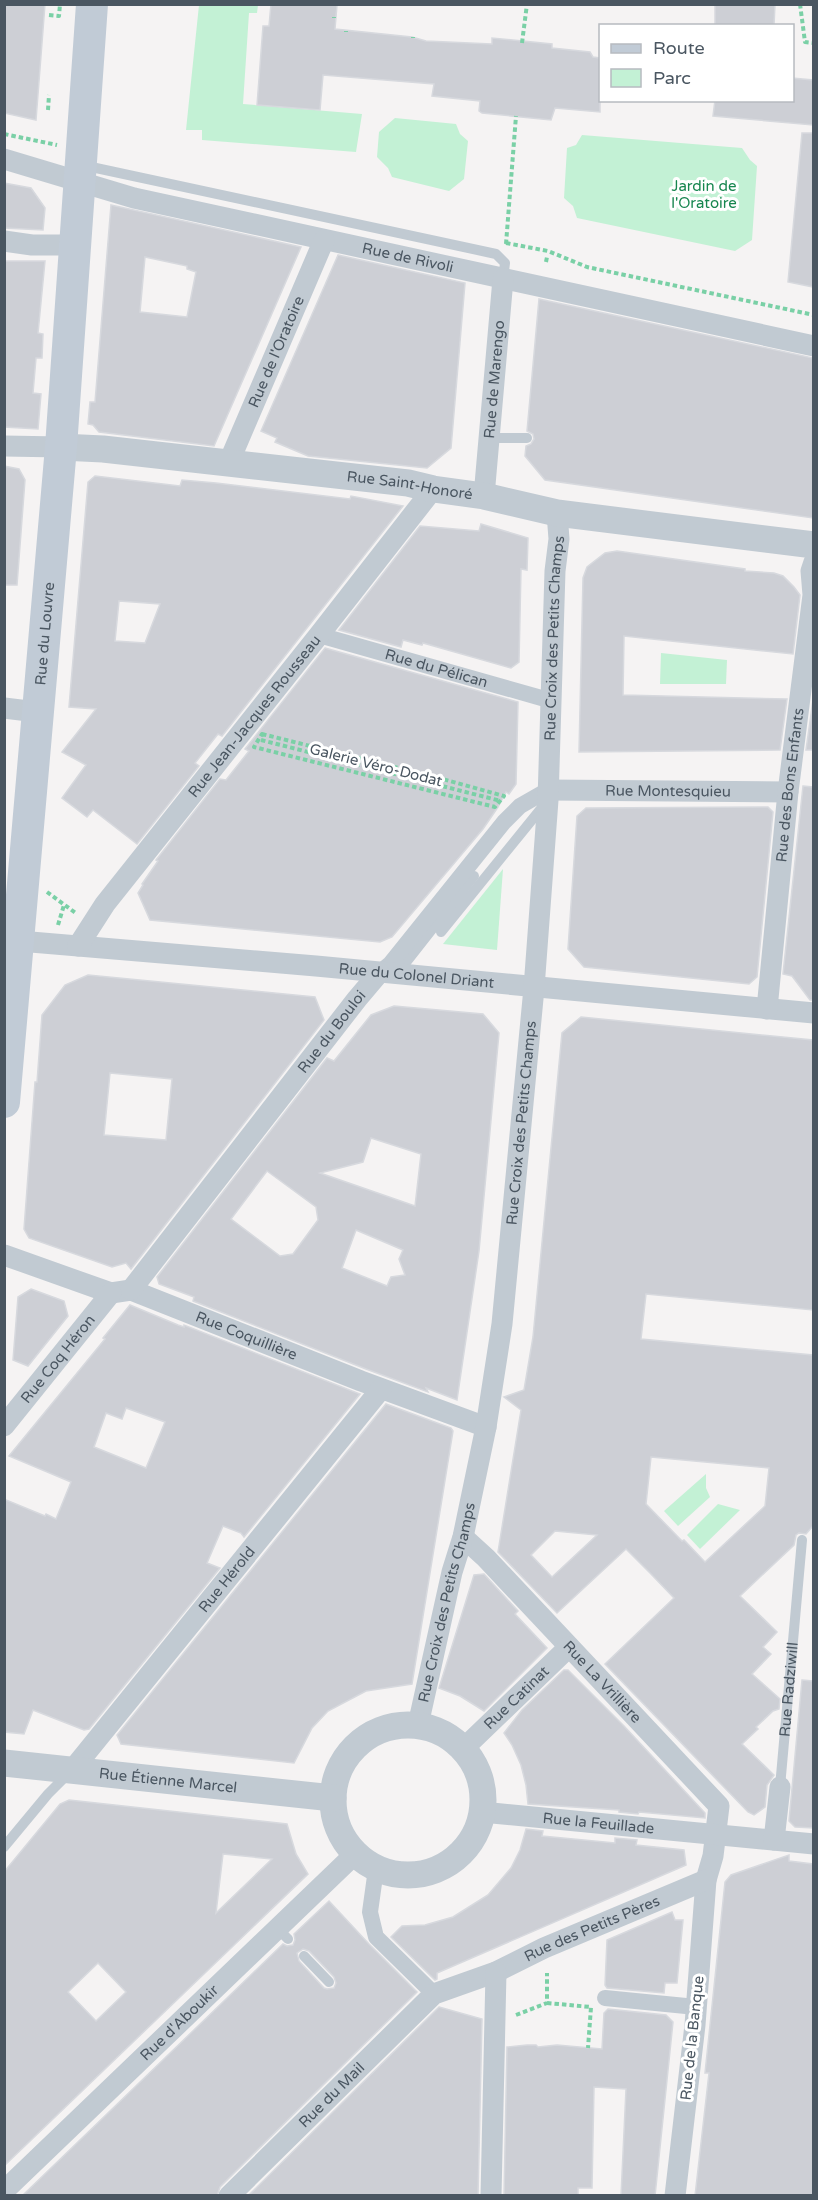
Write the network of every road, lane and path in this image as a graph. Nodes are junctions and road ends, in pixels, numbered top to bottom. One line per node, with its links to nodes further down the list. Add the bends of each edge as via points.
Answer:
1 (60, 4): 5 (path, via 59,16)
2 (92, 4): 13 (main road, Rue du Louvre)
3 (526, 4): 6 (path)
4 (800, 4): 7 (path, via 806,42)
5 (49, 15)
6 (522, 43)
7 (813, 43)
8 (49, 95): 9 (path)
9 (48, 110)
10 (516, 116): 17 (path)
11 (4, 134): 13 (path)
12 (4, 159): 13 (street, Rue de Rivoli)
13 (82, 166): 14 (street, Rue de Rivoli, via 134,198); 18 (main road, Rue du Louvre); 19 (lane, Rue de Rivoli, via 496,254)
14 (324, 240): 19 (street, Rue de Rivoli); 26 (street, Rue de l'Oratoire)
15 (4, 241): 18 (street)
16 (498, 242): 17 (path)
17 (506, 243): 20 (path, via 548,251 587,267)
18 (76, 245): 25 (main road, Rue du Louvre)
19 (504, 271): 21 (street, Rue de Rivoli); 22 (street, Rue de Marengo)
20 (813, 315)
21 (813, 346)
22 (490, 438): 23 (lane); 28 (street, Rue de Marengo)
23 (527, 438)
24 (4, 446): 25 (street, Rue Saint-Honoré)
25 (61, 447): 26 (street, Rue Saint-Honoré); 35 (main road, Rue du Louvre)
26 (229, 462): 27 (street, Rue Saint-Honoré)
27 (433, 489): 28 (street, Rue Saint-Honoré); 32 (street, Rue Jean-Jacques Rousseau)
28 (484, 496): 29 (street, Rue Saint-Honoré)
29 (557, 513): 30 (street, Rue Saint-Honoré); 33 (street, Rue Croix des Petits Champs)
30 (813, 545)
31 (813, 562): 37 (street, Rue des Bons Enfants, via 813,595)
32 (319, 635): 33 (street, Rue du Pélican); 45 (street, Rue Jean-Jacques Rousseau, via 105,904)
33 (552, 701): 38 (street, Rue Croix des Petits Champs)
34 (4, 708): 35 (street)
35 (37, 712): 43 (main road, Rue du Louvre)
36 (258, 740): 36 (path, Galerie Véro-Dodat, via 501,801 495,807 254,747)
37 (788, 792): 38 (street, Rue Montesquieu); 48 (street, Rue des Bons Enfants)
38 (548, 795): 44 (lane); 46 (street, Rue du Bouloi, via 520,806 504,822 390,964); 47 (street, Rue Croix des Petits Champs)
39 (474, 876): 46 (lane)
40 (64, 905): 41 (path); 42 (path); 43 (path, via 45,891)
41 (80, 915)
42 (58, 926)
43 (18, 930): 45 (street, Rue du Colonel Driant); 50 (main road, Rue du Louvre)
44 (441, 932)
45 (78, 946): 46 (street, Rue du Colonel Driant)
46 (388, 974): 47 (street, Rue du Colonel Driant); 52 (street, Rue du Bouloi, via 357,999)
47 (534, 987): 48 (street, Rue du Colonel Driant); 55 (street, Rue Croix des Petits Champs, via 502,1324)
48 (767, 1009): 49 (street, Rue du Colonel Driant)
49 (813, 1013)
50 (4, 1102)
51 (4, 1255): 52 (street, Rue Coquillière)
52 (121, 1291): 53 (street, Rue Coquillière); 54 (street, Rue Coq Héron)
53 (381, 1389): 55 (street, Rue Coquillière); 62 (street, Rue Hérold)
54 (4, 1426)
55 (486, 1427): 56 (street, Rue Croix des Petits Champs)
56 (464, 1537): 58 (street, Rue La Vrillière); 59 (street, Rue Croix des Petits Champs, via 452,1572)
57 (802, 1540): 63 (lane, Rue Radziwill)
58 (569, 1647): 60 (street, Rue Catinat); 66 (street, Rue La Vrillière, via 719,1806)
59 (418, 1725): 60 (street, via 440,1732); 64 (street, via 385,1728 368,1736 353,1749 337,1775)
60 (463, 1749): 65 (street, via 479,1775)
61 (4, 1763): 62 (street, Rue Étienne Marcel)
62 (73, 1769): 64 (street, Rue Étienne Marcel); 69 (lane)
63 (780, 1787): 67 (street, Rue Radziwill)
64 (333, 1798): 70 (street, via 345,1841)
65 (482, 1812): 66 (street, Rue la Feuillade); 70 (street, via 467,1846 448,1864 425,1873 403,1875)
66 (715, 1835): 67 (street, Rue la Feuillade); 71 (street)
67 (774, 1840): 68 (street, Rue la Feuillade)
68 (813, 1844)
69 (4, 1847)
70 (366, 1861): 76 (street, via 376,1937); 82 (street, Rue d'Aboukir)
71 (706, 1880): 73 (street, Rue des Petits Pères); 79 (street, Rue de la Banque)
72 (304, 1956): 75 (lane)
73 (496, 1972): 76 (street, Rue des Petits Pères); 84 (street)
74 (547, 1973): 78 (path)
75 (329, 1982)
76 (434, 1994): 83 (street, Rue du Mail)
77 (605, 1998): 79 (street)
78 (547, 2003): 80 (path); 81 (path, via 591,2007)
79 (696, 2007): 85 (street, Rue de la Banque)
80 (507, 2018)
81 (588, 2048)
82 (4, 2192)
83 (229, 2196)
84 (491, 2196)
85 (675, 2196)

